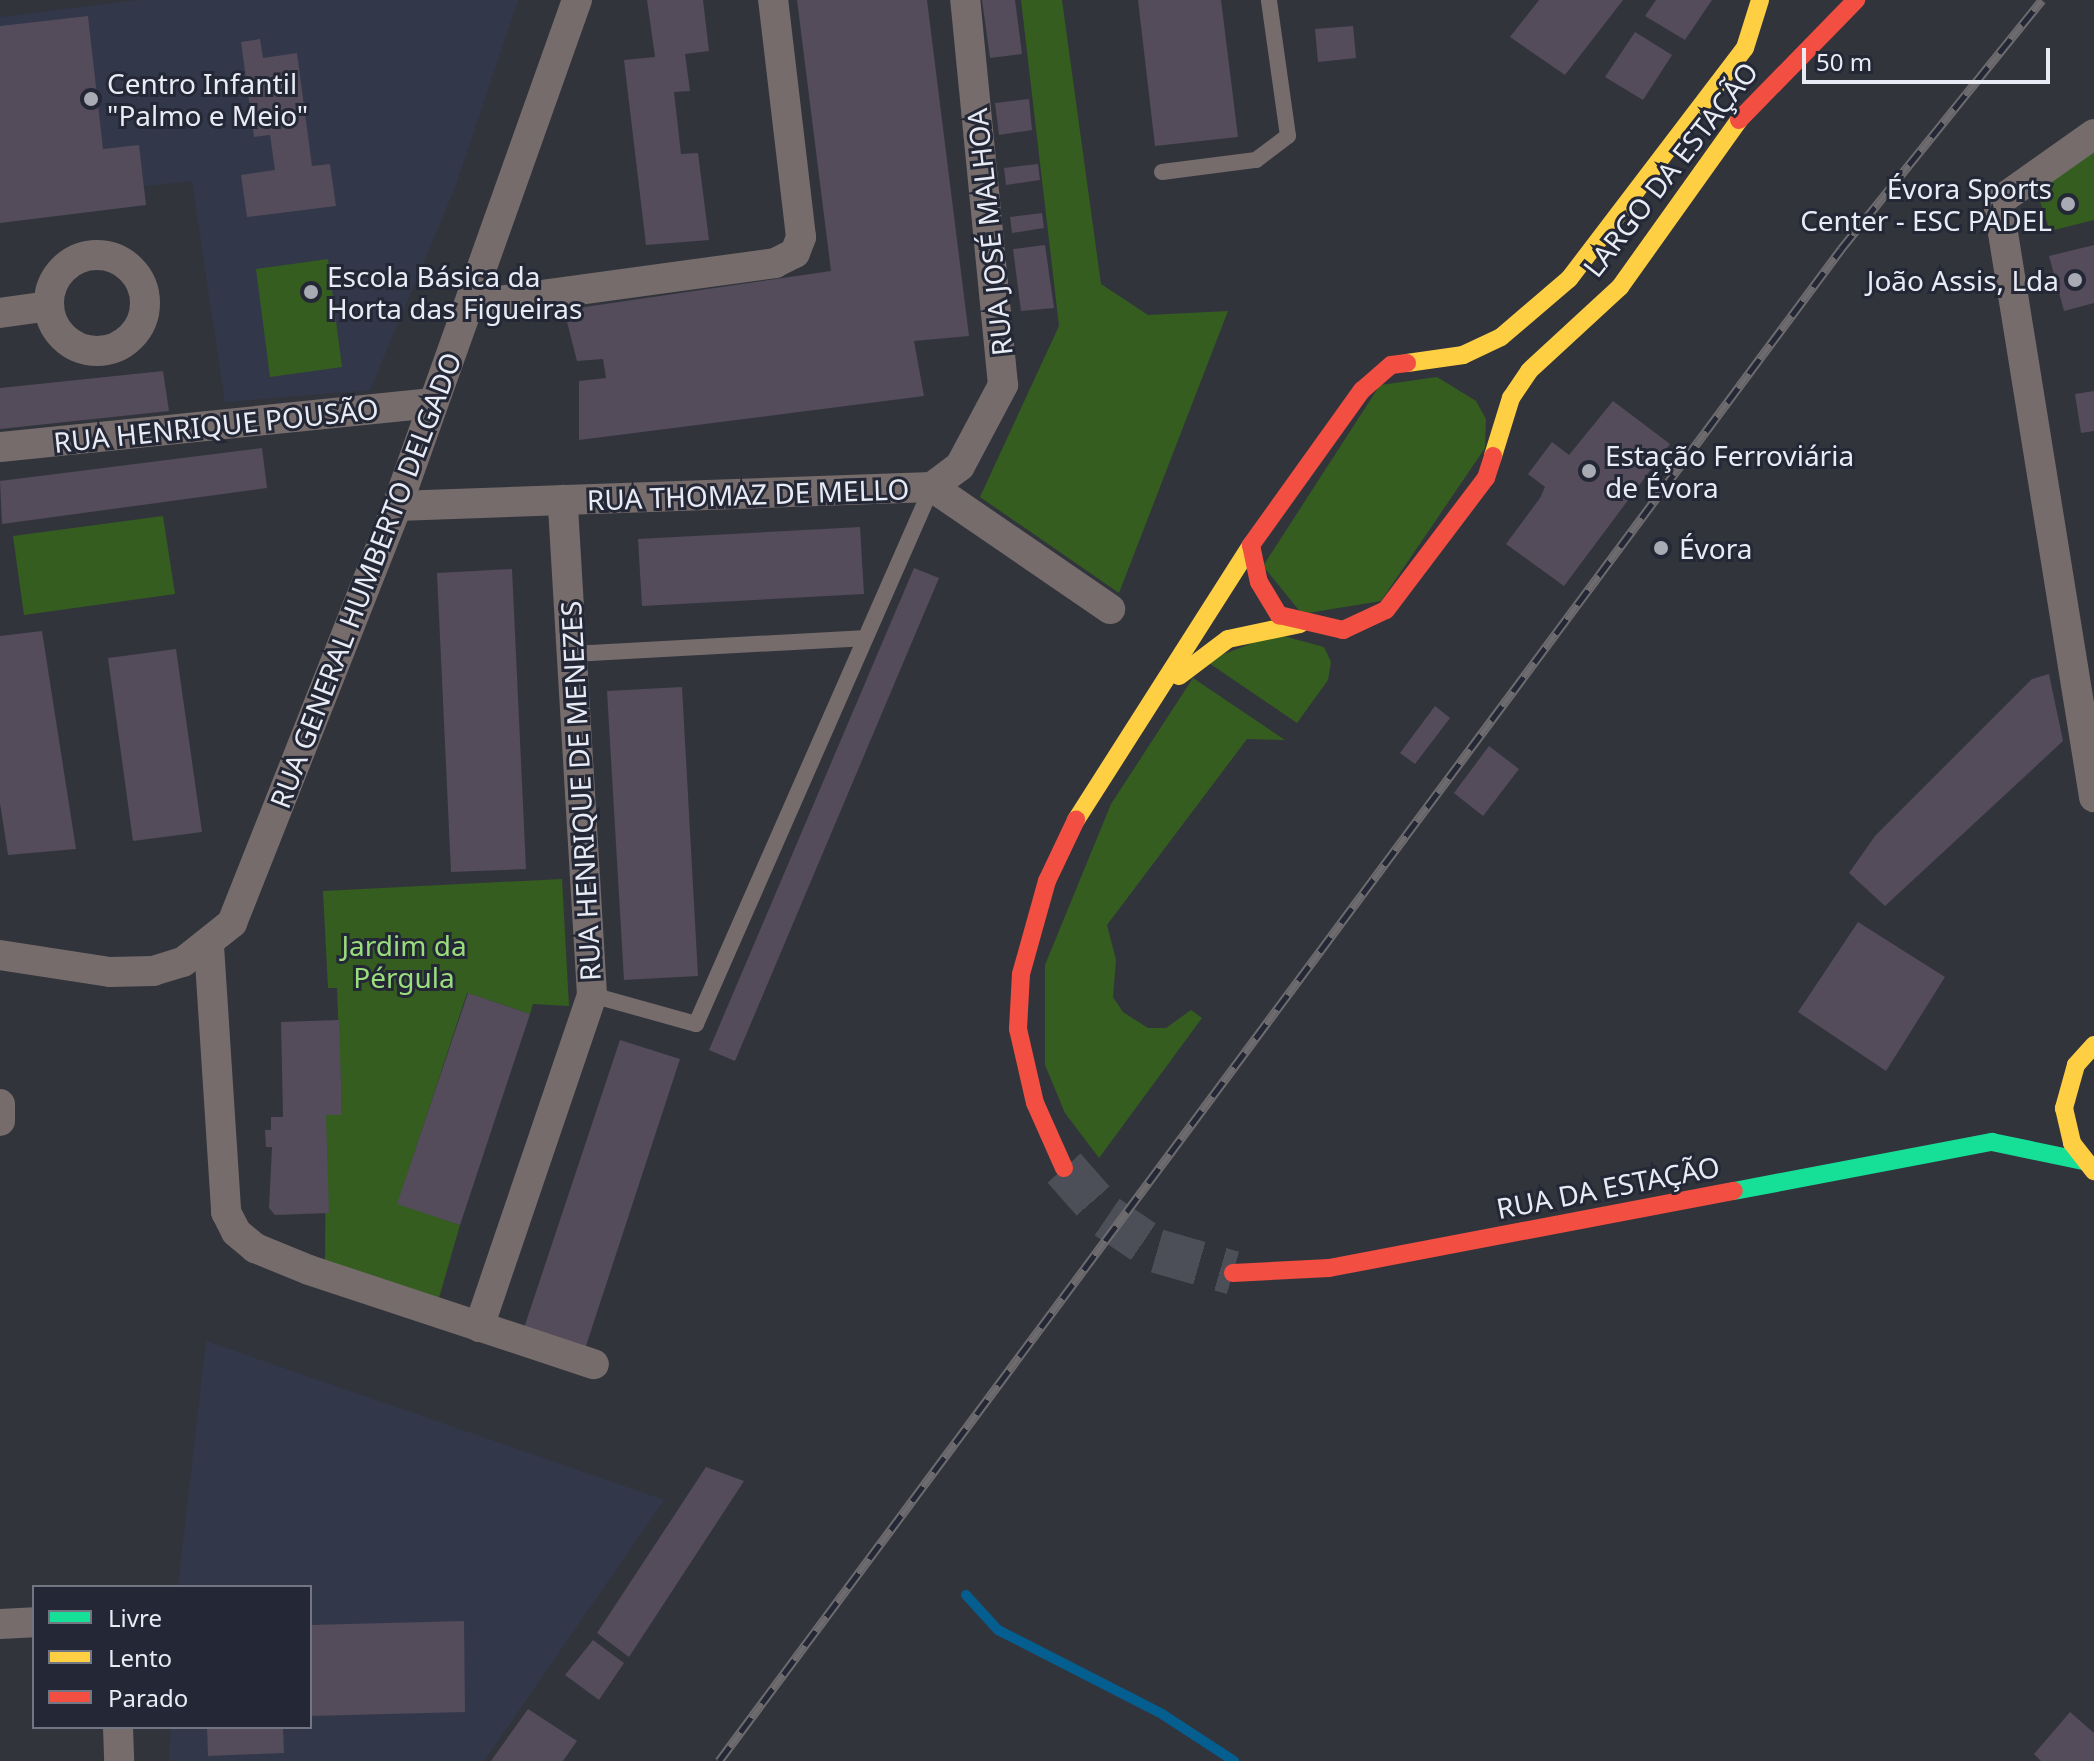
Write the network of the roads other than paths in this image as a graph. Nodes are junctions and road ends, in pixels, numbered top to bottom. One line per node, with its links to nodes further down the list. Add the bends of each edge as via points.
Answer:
1 (577, 0): 9 (street, RUA GENERAL HUMBERTO DELGADO)
2 (773, 0): 9 (street, via 801,237 795,253 775,263)
3 (965, 0): 18 (street, RUA JOSÉ MALHOA, via 1003,385 960,466)
4 (1269, 0): 8 (lane, via 1288,136 1256,160)
5 (1760, 0): 12 (street, LARGO DA ESTAÇÃO, via 1745,48 1569,279 1501,337 1463,355)
6 (1856, 0): 17 (street, LARGO DA ESTAÇÃO, via 1750,105 1620,287 1529,371 1511,398)
7 (2094, 134): 27 (street, via 1998,202)
8 (1162, 172)
9 (469, 305): 15 (street, RUA GENERAL HUMBERTO DELGADO)
10 (49, 306): 11 (street)
11 (0, 313)
12 (1415, 362): 13 (street); 21 (street, LARGO DA ESTAÇÃO, via 1375,373)
13 (1465, 378)
14 (1487, 398): 17 (street, via 1496,414)
15 (433, 403): 16 (street, RUA HENRIQUE POUSÃO); 20 (street, RUA GENERAL HUMBERTO DELGADO)
16 (0, 447)
17 (1493, 459): 23 (street, LARGO DA ESTAÇÃO, via 1386,610 1343,630)
18 (932, 487): 19 (street, RUA THOMAZ DE MELLO); 22 (street, RUA THOMAZ DE MELLO); 24 (lane)
19 (563, 500): 20 (street, RUA THOMAZ DE MELLO); 25 (street, RUA HENRIQUE DE MENEZES)
20 (397, 506): 28 (street, RUA GENERAL HUMBERTO DELGADO, via 232,923)
21 (1251, 545): 23 (street, LARGO DA ESTAÇÃO, via 1271,607); 26 (street)
22 (1110, 609)
23 (1300, 624): 26 (street, via 1228,639)
24 (863, 638): 25 (lane); 30 (lane, via 696,1024)
25 (572, 654): 30 (street, RUA HENRIQUE DE MENEZES)
26 (1151, 703): 39 (street, via 1089,792 1047,881 1021,974 1025,1069)
27 (2094, 797)
28 (209, 946): 29 (street, RUA GENERAL HUMBERTO DELGADO, via 153,971 110,972); 41 (street, via 226,1212 236,1232 255,1248 309,1270)
29 (0, 955)
30 (592, 995): 41 (street, RUA HENRIQUE DE MENEZES)
31 (2094, 1045): 32 (street)
32 (2068, 1083): 34 (street); 38 (street, via 2066,1125)
33 (0, 1104): 35 (street)
34 (2044, 1110)
35 (0, 1121)
36 (2024, 1125): 37 (street, RUA DA ESTAÇÃO)
37 (1992, 1142): 38 (street, RUA DA ESTAÇÃO); 40 (street, RUA DA ESTAÇÃO, via 1329,1268)
38 (2088, 1166)
39 (1064, 1168)
40 (1233, 1273)
41 (479, 1327): 42 (street)
42 (594, 1364)
43 (32, 1622): 44 (street)
44 (0, 1624)
45 (118, 1729): 46 (street)
46 (119, 1761)

